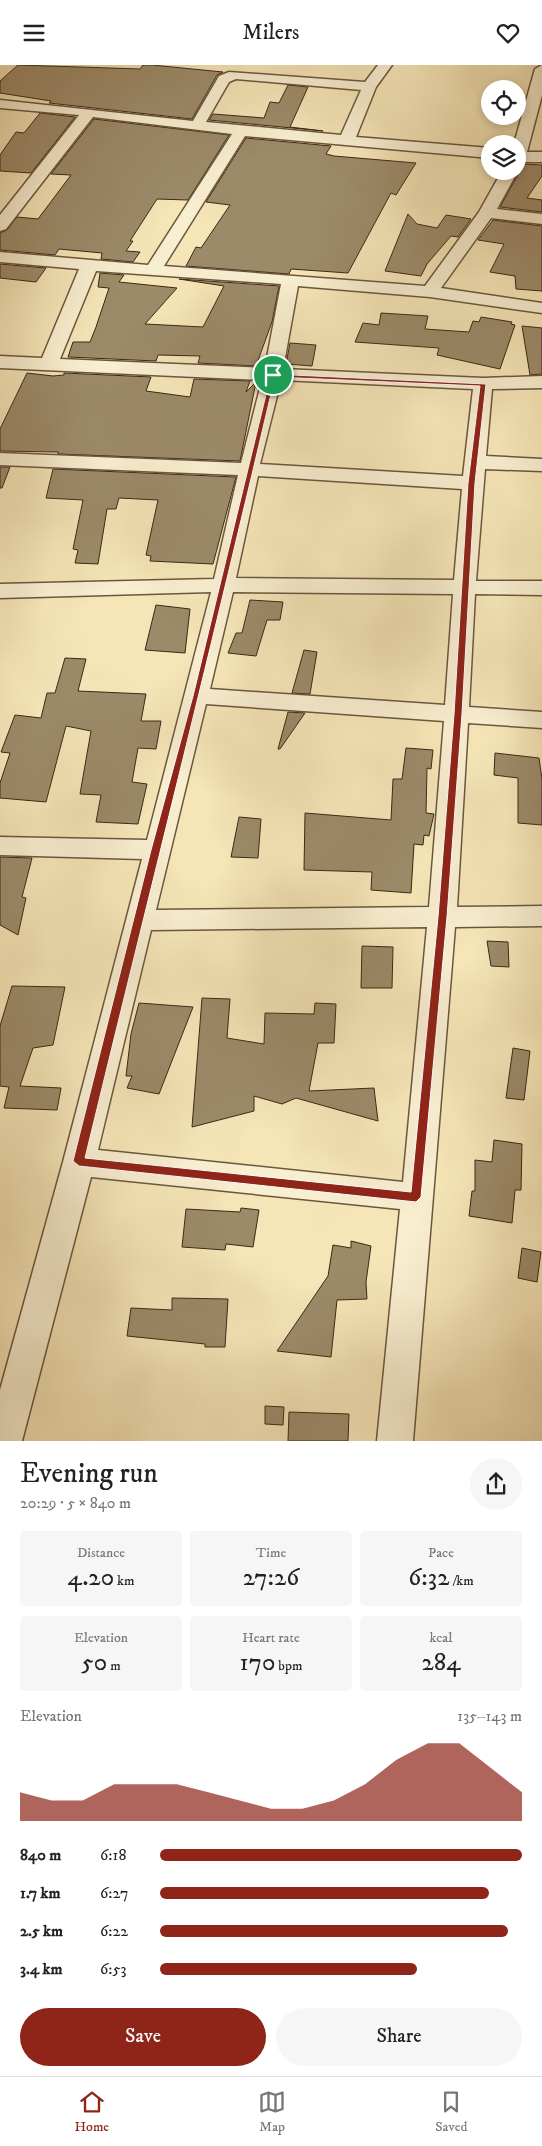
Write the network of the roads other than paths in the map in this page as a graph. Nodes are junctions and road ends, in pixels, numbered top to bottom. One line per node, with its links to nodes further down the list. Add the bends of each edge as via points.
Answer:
1 (385, 65): 3 (street)
2 (542, 69): 8 (street)
3 (369, 85): 6 (street, via 234,75 224,79); 9 (street)
4 (0, 104): 5 (street)
5 (88, 112): 6 (street); 16 (street)
6 (197, 126): 7 (street)
7 (241, 131): 9 (street); 19 (street)
8 (524, 135)
9 (347, 140): 10 (street)
10 (481, 152)
11 (526, 156): 12 (street)
12 (542, 157)
13 (505, 180): 14 (street)
14 (487, 213): 15 (street); 21 (street)
15 (542, 219)
16 (0, 226)
17 (0, 257): 18 (street)
18 (89, 266): 19 (street); 24 (street)
19 (154, 269): 20 (street)
20 (290, 281): 21 (street); 25 (street)
21 (430, 293): 22 (street)
22 (542, 308)
23 (0, 362): 24 (street)
24 (49, 364): 25 (street)
25 (273, 375): 27 (street); 30 (street)
26 (542, 382): 27 (street)
27 (483, 384): 31 (street)
28 (0, 459): 30 (street)
29 (542, 465): 31 (street)
30 (249, 469): 31 (street); 32 (street)
31 (473, 472): 33 (street)
32 (224, 585): 33 (street); 35 (street); 36 (street)
33 (466, 586): 34 (street); 37 (street)
34 (542, 588)
35 (0, 591)
36 (196, 696): 37 (street); 40 (street)
37 (458, 714): 38 (street); 42 (street)
38 (542, 720)
39 (0, 846): 40 (street)
40 (156, 850): 43 (street)
41 (542, 916): 42 (street)
42 (442, 917): 43 (street); 45 (street)
43 (139, 920): 44 (street)
44 (79, 1161): 45 (street); 46 (street)
45 (416, 1197): 47 (street)
46 (4, 1441)
47 (395, 1441)

